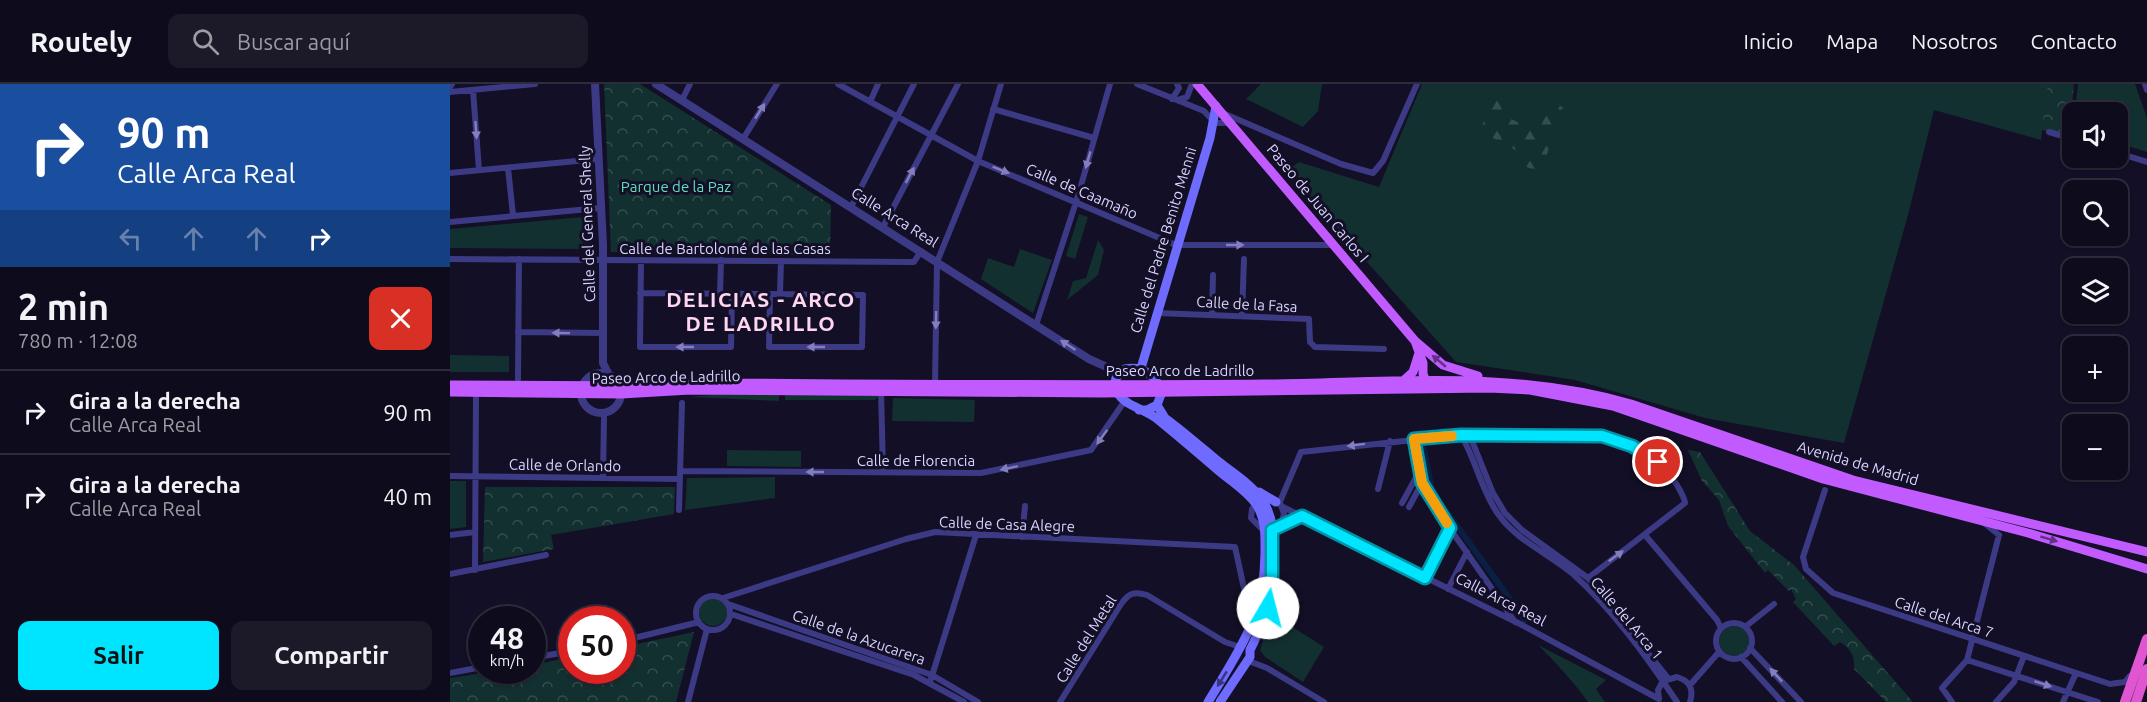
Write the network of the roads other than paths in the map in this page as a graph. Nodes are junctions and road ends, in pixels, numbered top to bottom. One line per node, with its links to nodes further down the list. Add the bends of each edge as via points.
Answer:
1 (535, 84): 18 (street)
2 (595, 84): 37 (street, Calle del General Shelly)
3 (656, 84): 22 (street, Calle Arca Real)
4 (690, 84): 22 (street)
5 (777, 84): 35 (street, one-way to 5)
6 (838, 84): 24 (street, Calle de Caamaño)
7 (878, 84): 24 (street)
8 (914, 84): 27 (street)
9 (958, 84): 32 (street)
10 (1001, 84): 25 (street)
11 (1110, 84): 34 (street)
12 (1137, 84): 23 (street)
13 (1177, 84): 23 (street)
14 (1192, 84): 23 (street, via 1187,97)
15 (1197, 84): 26 (main road, Paseo de Juan Carlos I)
16 (1418, 84): 30 (street, via 1383,161 1373,173 1341,164)
17 (2145, 84): 20 (street)
18 (514, 85): 19 (street)
19 (473, 90): 21 (street); 41 (street, one-way to 41)
20 (2147, 90)
21 (450, 92)
22 (682, 100): 35 (street, Calle Arca Real)
23 (1175, 100): 28 (street, via 1204,111)
24 (870, 102): 27 (street, Calle de Caamaño)
25 (993, 109): 34 (street); 38 (street)
26 (1219, 109): 28 (main road, Calle del Padre Benito Menni); 29 (main road, Paseo de Juan Carlos I); 30 (street)
27 (897, 116): 32 (street, Calle de Caamaño); 44 (street)
28 (1214, 121): 29 (street); 49 (main road, Calle del Padre Benito Menni)
29 (1231, 123): 30 (street); 50 (main road, Paseo de Juan Carlos I)
30 (1251, 125)
31 (2049, 132): 33 (street)
32 (931, 134): 38 (street, Calle de Caamaño); 48 (street, one-way to 32)
33 (2062, 136)
34 (1094, 138): 43 (street, one-way to 43)
35 (743, 139): 44 (street, Calle Arca Real)
36 (2128, 156): 39 (street)
37 (598, 159): 40 (street); 45 (street, Calle del General Shelly)
38 (978, 160): 43 (street, Calle de Caamaño, one-way to 43); 59 (street)
39 (2147, 162)
40 (508, 168): 41 (street); 46 (street)
41 (479, 170): 42 (street)
42 (450, 173)
43 (1076, 202): 49 (street, Calle de Caamaño); 69 (street)
44 (852, 207): 48 (street, Calle Arca Real)
45 (600, 208): 46 (street); 55 (street, Calle del General Shelly)
46 (513, 215): 47 (street)
47 (450, 222)
48 (883, 227): 51 (street, Calle Arca Real)
49 (1176, 245): 50 (street, Calle de Caamaño, one-way to 50); 66 (main road, Calle del Padre Benito Menni)
50 (1334, 245): 72 (main road, Paseo de Juan Carlos I)
51 (921, 251): 58 (street, Calle de Bartolomé de las Casas, via 914,262); 59 (street, Calle Arca Real)
52 (450, 259): 53 (street, Calle de Bartolomé de las Casas)
53 (519, 259): 55 (street, Calle de Bartolomé de las Casas); 70 (street)
54 (1244, 259): 68 (street)
55 (603, 260): 56 (street, Calle de Bartolomé de las Casas); 71 (street, Calle del General Shelly)
56 (641, 260): 57 (street, Calle de Bartolomé de las Casas); 61 (street)
57 (721, 260): 58 (street, Calle de Bartolomé de las Casas); 62 (street)
58 (781, 261): 65 (street)
59 (938, 261): 69 (street, Calle Arca Real); 83 (street, one-way to 83)
60 (1213, 275): 67 (street)
61 (640, 293): 62 (street); 63 (street, one-way to 61, via 731,347 640,347)
62 (720, 294): 63 (street)
63 (732, 294): 64 (street)
64 (770, 294): 65 (street); 65 (street, one-way to 64, via 863,296 862,347 770,347)
65 (780, 294)
66 (1157, 313): 67 (street, Calle de la Fasa); 76 (main road, Calle del Padre Benito Menni)
67 (1212, 314): 68 (street, Calle de la Fasa)
68 (1242, 315): 73 (street, Calle de la Fasa, via 1309,319 1310,342 1315,347)
69 (1036, 325): 77 (street, Calle Arca Real, one-way to 69, via 1089,359)
70 (518, 332): 71 (street, one-way to 70); 81 (street)
71 (603, 333): 75 (street, Calle del General Shelly)
72 (1415, 341): 74 (main road, Paseo de Juan Carlos I); 80 (main road, Paseo de Juan Carlos I, one-way to 72, via 1443,365)
73 (1384, 349)
74 (1419, 353): 82 (main road, via 1413,372); 85 (main road, Paseo de Juan Carlos I)
75 (603, 363): 78 (street); 79 (street, Calle del General Shelly)
76 (1141, 368): 77 (main road); 87 (main road)
77 (1120, 373): 89 (main road)
78 (596, 374): 79 (street); 90 (street, via 588,378)
79 (609, 375): 91 (street, Calle del General Shelly)
80 (1467, 375): 88 (main road, Avenida de Madrid, via 1544,380)
81 (518, 379)
82 (1403, 381): 85 (main road, Paseo Arco de Ladrillo); 87 (main road, Paseo Arco de Ladrillo)
83 (935, 384): 86 (main road, Paseo Arco de Ladrillo); 89 (main road, Paseo Arco de Ladrillo); 92 (street)
84 (450, 385): 90 (main road, Paseo Arco de Ladrillo)
85 (1428, 385): 87 (main road, Paseo Arco de Ladrillo); 88 (main road, Avenida de Madrid, via 1508,381); 122 (main road, Avenida de Madrid, via 1530,390 1613,406 1823,479)
86 (879, 388): 91 (main road, Paseo Arco de Ladrillo); 92 (main road, Paseo Arco de Ladrillo); 105 (street, via 883,405)
87 (1161, 388): 89 (main road, Paseo Arco de Ladrillo); 97 (main road)
88 (1566, 388): 134 (main road, Avenida de Madrid, via 1631,404 1853,480)
89 (1115, 389): 92 (main road, Paseo Arco de Ladrillo); 95 (main road)
90 (582, 390): 91 (main road, Paseo Arco de Ladrillo); 94 (main road, Paseo Arco de Ladrillo); 99 (street, via 589,408)
91 (620, 390): 99 (street, via 618,403)
92 (945, 391)
93 (450, 392): 94 (main road, Paseo Arco de Ladrillo)
94 (476, 393): 108 (street)
95 (1125, 402): 98 (main road); 105 (street, Calle de Florencia, one-way to 105, via 1092,450 981,473)
96 (682, 403): 104 (street)
97 (1157, 405): 98 (main road); 112 (main road, via 1165,418)
98 (1139, 410): 115 (main road, via 1155,418)
99 (604, 414): 109 (street)
100 (1461, 435): 101 (street); 102 (street); 168 (street, Calle del Arca 1, via 1497,513 1518,536 1587,587)
101 (1470, 436): 130 (street, via 1602,436 1654,457 1685,502); 140 (street, Calle del Arca 1, via 1505,513)
102 (1414, 439): 103 (street); 106 (street)
103 (1390, 441): 113 (street); 117 (street, one-way to 117, via 1301,452)
104 (681, 471): 105 (street, Calle de Florencia, one-way to 104); 110 (street)
105 (883, 472)
106 (1419, 472): 111 (street); 116 (street)
107 (450, 476): 108 (street, Calle de Orlando)
108 (475, 476): 109 (street, Calle de Orlando); 127 (street)
109 (603, 478): 110 (street, Calle de Orlando)
110 (680, 479): 120 (street)
111 (1422, 483): 119 (street); 124 (street)
112 (1254, 489): 115 (main road); 117 (main road)
113 (1378, 489)
114 (1825, 490): 153 (street, Calle del Arca 7, via 1803,557 1806,568 1833,593)
115 (1259, 502): 117 (street, Calle Arca Real); 126 (main road); 126 (street, via 1251,514 1253,522)
116 (1402, 503)
117 (1279, 504): 121 (street, Calle Arca Real); 123 (street, via 1284,514)
118 (1025, 506): 132 (street)
119 (1409, 507)
120 (680, 510)
121 (1302, 516): 123 (street); 139 (street, Calle Arca Real)
122 (1981, 520): 125 (main road, Avenida de Madrid); 131 (street)
123 (1281, 525): 126 (street)
124 (1450, 528): 133 (street); 139 (street)
125 (2015, 529): 131 (street); 136 (main road, Avenida de Madrid, one-way to 136)
126 (1269, 530): 143 (main road); 157 (main road, via 1270,593 1263,622)
127 (475, 531): 128 (street); 137 (street)
128 (450, 535)
129 (976, 535): 132 (street, Calle de Casa Alegre); 142 (street, Calle de Casa Alegre, via 924,534); 166 (street)
130 (1645, 535): 140 (street, one-way to 130); 149 (street)
131 (1999, 536): 153 (street)
132 (1022, 537): 143 (street, Calle de Casa Alegre, via 1235,547 1245,593)
133 (1467, 552): 141 (street); 148 (street)
134 (2147, 552)
135 (546, 555): 137 (street)
136 (2147, 569)
137 (475, 570): 138 (street)
138 (450, 574)
139 (1425, 578): 141 (street, Calle Arca Real)
140 (1588, 578): 168 (street, Calle del Arca 1)
141 (1448, 589): 148 (street, Calle Arca Real)
142 (723, 598): 144 (street); 147 (street, via 703,599 697,608)
143 (1261, 600): 157 (main road)
144 (728, 604): 146 (street); 166 (street, Calle de la Azucarera)
145 (1774, 604): 151 (street)
146 (730, 614): 150 (street, via 723,628); 169 (street, Calle de la Azucarera)
147 (699, 622): 150 (street); 152 (street)
148 (1515, 622): 172 (street, Calle Arca Real)
149 (1723, 627): 151 (street, via 1733,623); 158 (street, via 1716,640)
150 (707, 629): 173 (street)
151 (1747, 629): 155 (street, via 1752,639)
152 (636, 638)
153 (1973, 639): 159 (street, Calle del Arca 7); 161 (street)
154 (2147, 639): 156 (highway)
155 (1750, 648): 160 (street); 183 (street, one-way to 155)
156 (2143, 650): 165 (street, Calle del Arca 7, via 2125,682 2110,684); 188 (highway)
157 (1243, 653): 176 (street, Calle del Metal, via 1147,595 1128,594); 177 (main road, one-way to 177); 178 (main road); 179 (street)
158 (1719, 655): 160 (street); 170 (street)
159 (2024, 656): 165 (street, Calle del Arca 7); 167 (street)
160 (1741, 657): 182 (street)
161 (1967, 660): 167 (street); 184 (street, via 1942,688)
162 (2147, 669): 189 (highway)
163 (468, 670): 164 (street)
164 (450, 673)
165 (2076, 673): 171 (street)
166 (932, 675): 169 (street); 175 (street, Calle de la Azucarera)
167 (2017, 676): 171 (street, one-way to 171); 185 (street)
168 (1666, 680): 170 (street, via 1677,677); 172 (street, Calle Arca Real); 180 (street)
169 (930, 682): 174 (street, Calle de la Azucarera)
170 (1688, 683): 181 (street)
171 (2069, 693): 186 (street); 187 (street)
172 (1657, 697)
173 (688, 702)
174 (964, 702)
175 (978, 702)
176 (1060, 702)
177 (1208, 702)
178 (1220, 702)
179 (1323, 702)
180 (1677, 702)
181 (1690, 702)
182 (1782, 702)
183 (1801, 702)
184 (1952, 702)
185 (1996, 702)
186 (2064, 702)
187 (2098, 702)
188 (2125, 702)
189 (2136, 702)

